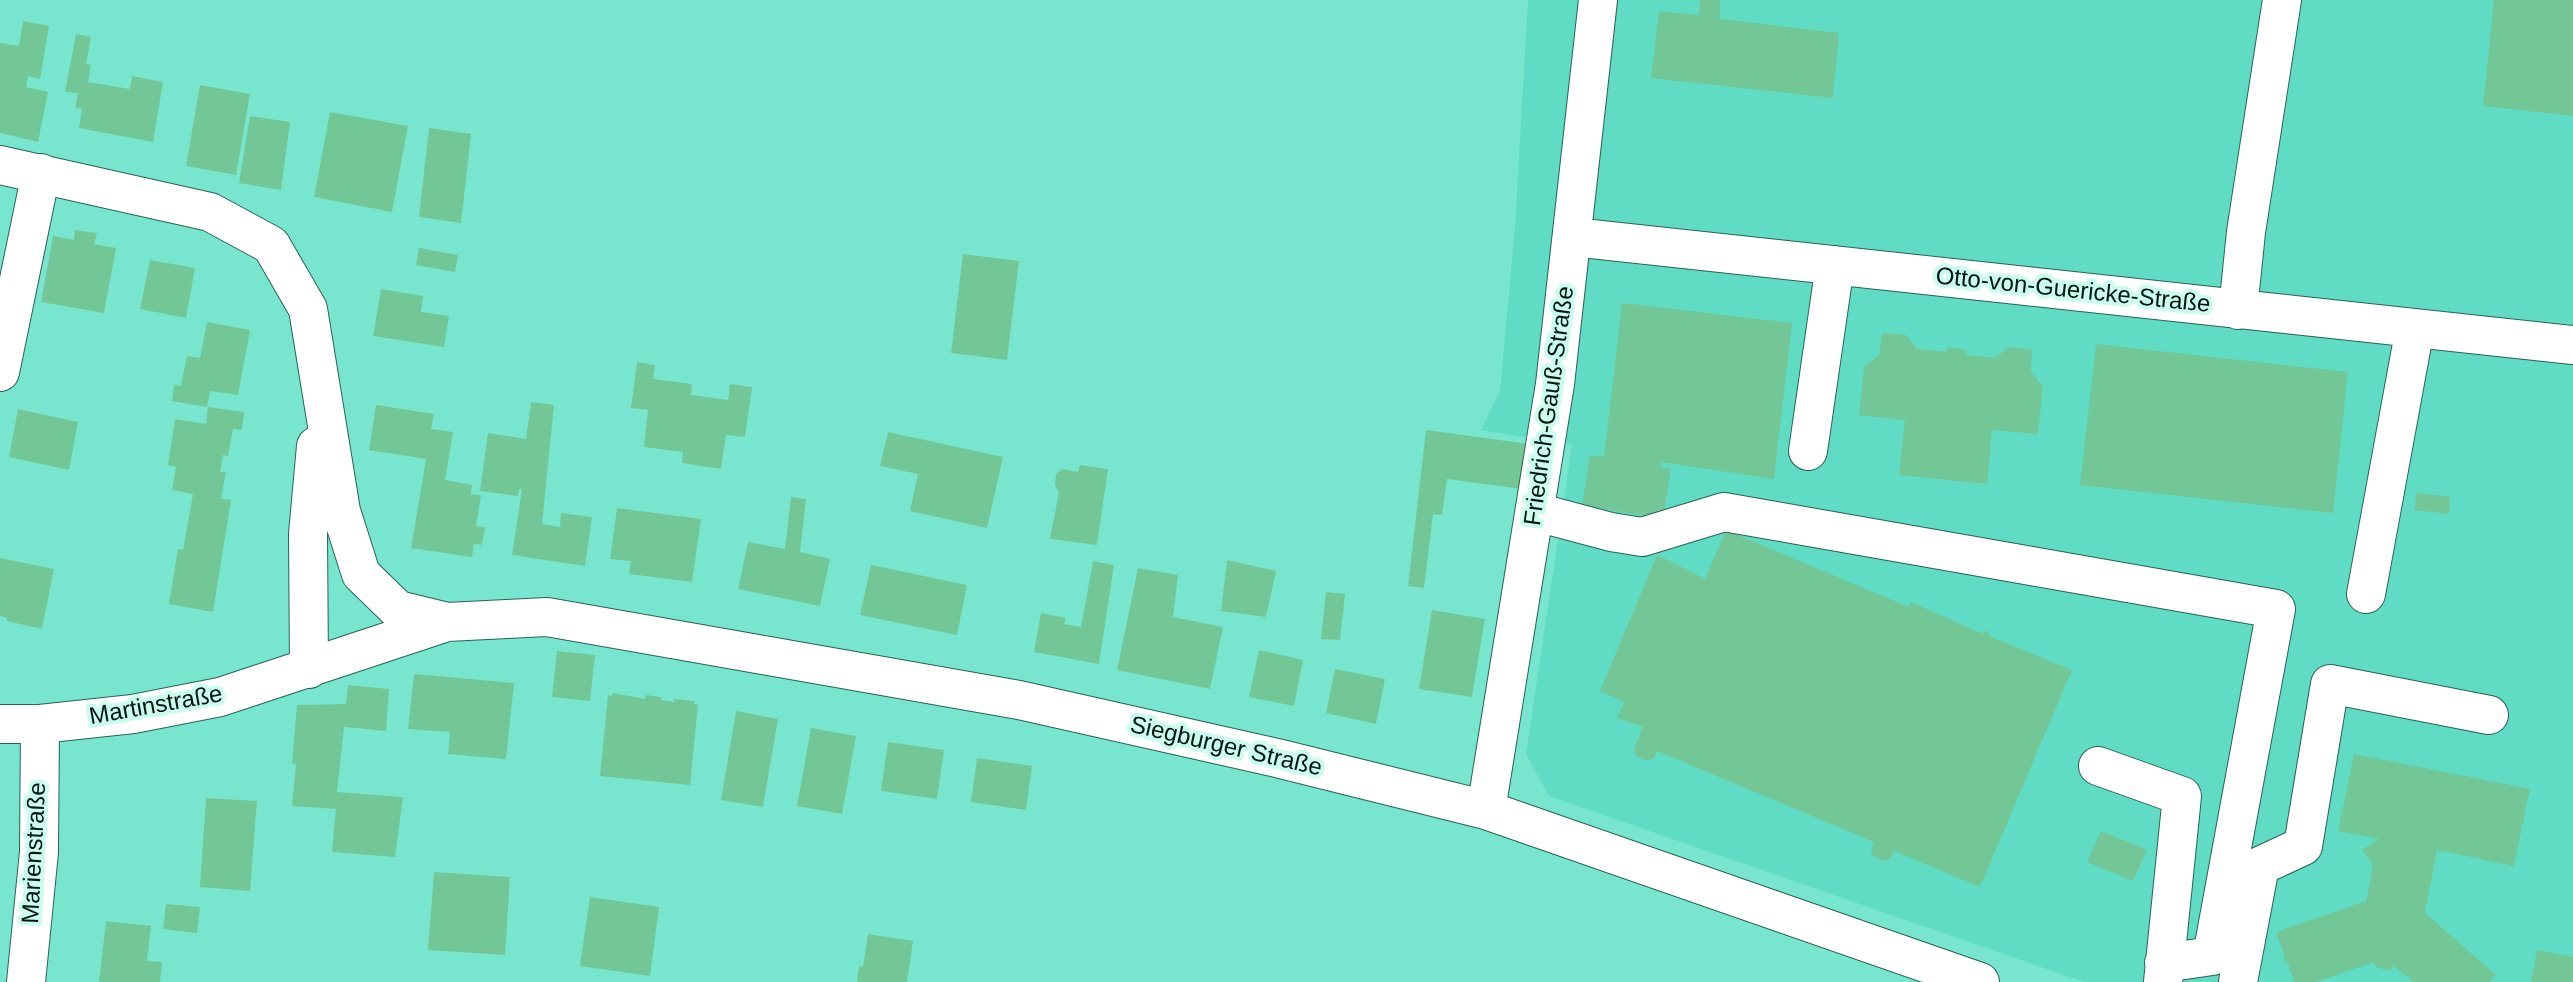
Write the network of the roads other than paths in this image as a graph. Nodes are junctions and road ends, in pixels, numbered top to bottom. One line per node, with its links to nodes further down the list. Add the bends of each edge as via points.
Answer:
1 (1598, 0): 5 (street, Friedrich-Gauß-Straße)
2 (2282, 0): 7 (street)
3 (0, 165): 4 (street, Siegburger Straße)
4 (41, 173): 10 (street); 11 (street, Siegburger Straße, via 210,212 271,245 308,309)
5 (1573, 237): 6 (street, Otto-von-Guericke-Straße); 13 (street, Friedrich-Gauß-Straße)
6 (1835, 265): 7 (street, Otto-von-Guericke-Straße); 12 (street)
7 (2238, 310): 8 (street, Otto-von-Guericke-Straße)
8 (2415, 328): 9 (street, Otto-von-Guericke-Straße); 14 (street)
9 (2573, 345)
10 (0, 372)
11 (321, 395): 15 (street, Siegburger Straße, via 341,511 361,574 398,610); 16 (street, Siegburger Straße, via 308,534)
12 (1808, 451)
13 (1536, 512): 21 (street, Friedrich-Gauß-Straße); 22 (street, via 1642,537 1724,512 2276,609 2212,956)
14 (2366, 594)
15 (447, 622): 16 (street, Siegburger Straße); 21 (street, Siegburger Straße, via 547,617 967,689)
16 (309, 669): 19 (street, Martinstraße, via 220,697)
17 (2489, 715): 25 (street, via 2330,684 2303,846 2260,866)
18 (0, 724): 19 (street, Martinstraße)
19 (40, 724): 23 (street, Marienstraße, via 39,852)
20 (2098, 766): 22 (street, via 2182,796)
21 (1486, 810): 24 (street, Siegburger Straße)
22 (2164, 972)
23 (26, 982)
24 (1980, 982)
25 (2238, 982)

